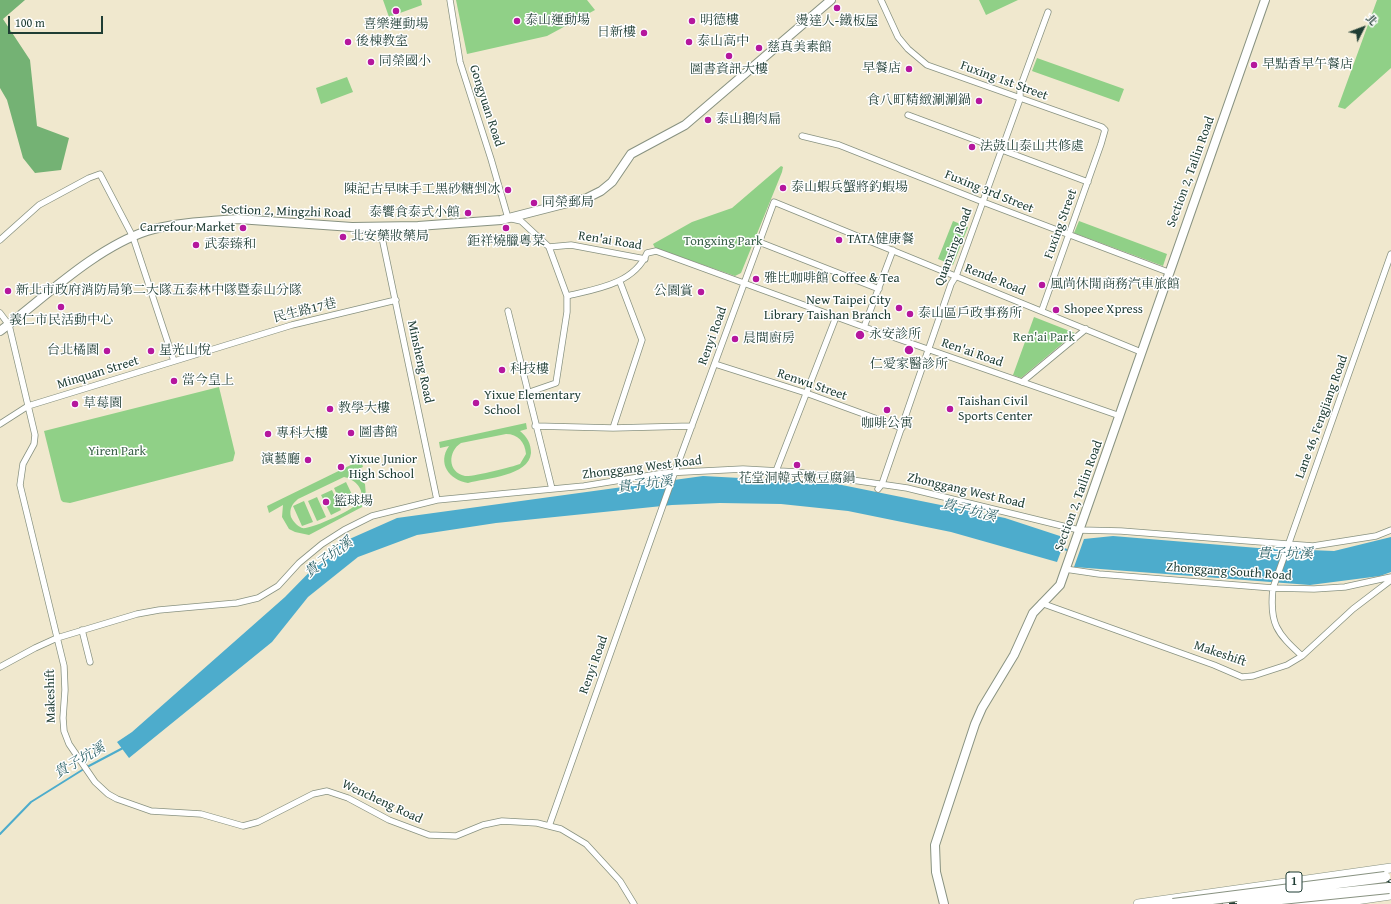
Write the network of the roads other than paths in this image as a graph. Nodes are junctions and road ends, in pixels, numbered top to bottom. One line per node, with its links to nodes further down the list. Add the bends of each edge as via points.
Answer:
1 (450, 0): 14 (street, Gongyuan Road, via 460,62)
2 (831, 0): 14 (main road, Section 2, Mingzhi Road, via 685,126 631,154 617,176 601,191 581,200)
3 (881, 0): 6 (street, Fuxing 1st Street, via 895,30 908,49 927,65)
4 (1265, 0): 24 (main road, Section 2, Tailin Road)
5 (1048, 12): 6 (street, Quanxing Road, via 1020,88)
6 (1020, 99): 9 (street, Fuxing 1st Street, via 1102,127 1105,133); 10 (street, Quanxing Road)
7 (908, 115): 10 (street)
8 (802, 136): 13 (street, Fuxing 3rd Street, via 839,145)
9 (1102, 144): 11 (street, Fuxing Street)
10 (1001, 150): 11 (street); 13 (street, Quanxing Road)
11 (1088, 182): 16 (street, Fuxing Street)
12 (774, 202): 19 (street, Renyi Road); 21 (street, Rende Road)
13 (983, 202): 16 (street, Fuxing 3rd Street); 25 (street, Quanxing Road)
14 (508, 218): 15 (main road, Section 2, Mingzhi Road); 20 (street, via 521,221)
15 (380, 228): 17 (main road, Section 2, Mingzhi Road, via 238,219 163,228); 30 (street, Minsheng Road)
16 (1069, 235): 24 (street, Fuxing 3rd Street); 31 (street, Fuxing Street)
17 (133, 236): 18 (street, via 100,174 39,204); 35 (main road, Section 2, Mingzhi Road, via 91,262); 42 (street)
18 (0, 240)
19 (759, 242): 27 (street, Renyi Road); 28 (street)
20 (549, 248): 23 (street, Ren'ai Road, via 571,245); 29 (street)
21 (893, 250): 25 (street, Rende Road); 28 (street)
22 (1391, 254): 61 (street, Lane 46, Fengjiang Road)
23 (645, 259): 26 (street); 27 (street, Ren'ai Road, via 647,253 656,251)
24 (1168, 272): 41 (main road, Section 2, Tailin Road)
25 (956, 276): 31 (street, Rende Road); 40 (street, Quanxing Road)
26 (620, 282): 29 (street); 52 (street, via 642,340)
27 (744, 285): 34 (street, Ren'ai Road); 43 (street, Renyi Road)
28 (879, 288): 36 (street)
29 (567, 296): 45 (street, via 567,312 556,383)
30 (396, 300): 39 (street, 民生路17巷, via 292,325); 58 (street, Minsheng Road)
31 (1042, 310): 37 (street, Rende Road)
32 (508, 311): 45 (street)
33 (0, 313): 35 (street)
34 (836, 318): 36 (street, Ren'ai Road); 46 (street)
35 (9, 325): 38 (main road, Section 2, Mingzhi Road); 47 (street)
36 (864, 327): 40 (street, Ren'ai Road)
37 (1086, 329): 41 (street, Rende Road); 44 (street)
38 (0, 332)
39 (220, 347): 42 (street, Minquan Street)
40 (928, 350): 44 (street, Ren'ai Road); 53 (street, Quanxing Road)
41 (1141, 352): 48 (main road, Section 2, Tailin Road)
42 (174, 361): 47 (street, Minquan Street)
43 (715, 364): 46 (street, Renwu Street); 51 (street, Renyi Road)
44 (1022, 382): 48 (street, Ren'ai Road)
45 (527, 393): 50 (street)
46 (806, 393): 53 (street, Renwu Street); 54 (street)
47 (28, 406): 49 (street, Minquan Street); 67 (street, Makeshift, via 35,435 34,444 23,464 20,485)
48 (1120, 416): 60 (main road, Section 2, Tailin Road)
49 (0, 424)
50 (535, 426): 52 (street); 57 (street)
51 (692, 426): 52 (street); 55 (street, Renyi Road)
52 (613, 428)
53 (902, 428): 56 (street, Quanxing Road)
54 (776, 471): 55 (street, Zhonggang West Road, via 742,469); 56 (street, Zhonggang West Road)
55 (673, 475): 57 (street, Zhonggang West Road); 72 (street, Renyi Road)
56 (880, 487): 60 (street, Zhonggang West Road, via 907,488 972,503)
57 (552, 489): 58 (street, Zhonggang West Road)
58 (437, 500): 66 (street, Zhonggang West Road, via 372,516 344,530 299,563 278,586 258,598 231,604 159,610)
59 (1391, 530): 61 (street, Zhonggang West Road, via 1376,536 1313,546)
60 (1078, 533): 61 (street, Zhonggang West Road, via 1122,531); 62 (main road, Section 2, Tailin Road)
61 (1288, 546): 64 (street, Lane 46, Fengjiang Road)
62 (1066, 567): 64 (street, Zhonggang South Road, via 1099,574); 65 (main road, Section 2, Tailin Road, via 1060,585)
63 (1391, 579): 64 (street, Zhonggang South Road, via 1314,589); 68 (street, Makeshift, via 1353,609)
64 (1274, 586): 68 (street, Lane 46, Fengjiang Road, via 1270,607 1275,625)
65 (1041, 603): 68 (street, Makeshift, via 1242,677 1272,671); 76 (main road, via 1027,623 1014,654 982,708 940,828 934,856)
66 (82, 630): 67 (street, Zhonggang West Road); 69 (street)
67 (57, 638): 70 (street, Zhonggang West Road); 71 (street, Makeshift, via 65,679 64,731 82,764 108,794 151,811 201,814 236,825 250,825)
68 (1302, 656)
69 (90, 662)
70 (0, 667)
71 (280, 811): 72 (street, Wencheng Road, via 313,794 327,791 348,798 389,820 429,835 456,836 502,820)
72 (549, 826): 75 (street, Wencheng Road, via 561,829 586,844 620,881)
73 (1390, 882): 74 (main road, 1); 78 (highway, 1, bridge); 79 (highway, bridge); 80 (highway, 1, bridge); 81 (main road)
74 (1200, 900): 77 (main road, 1)
75 (634, 904)
76 (944, 904)
77 (1138, 904)
78 (1173, 904)
79 (1237, 904)
80 (1296, 904)
81 (1328, 904)

